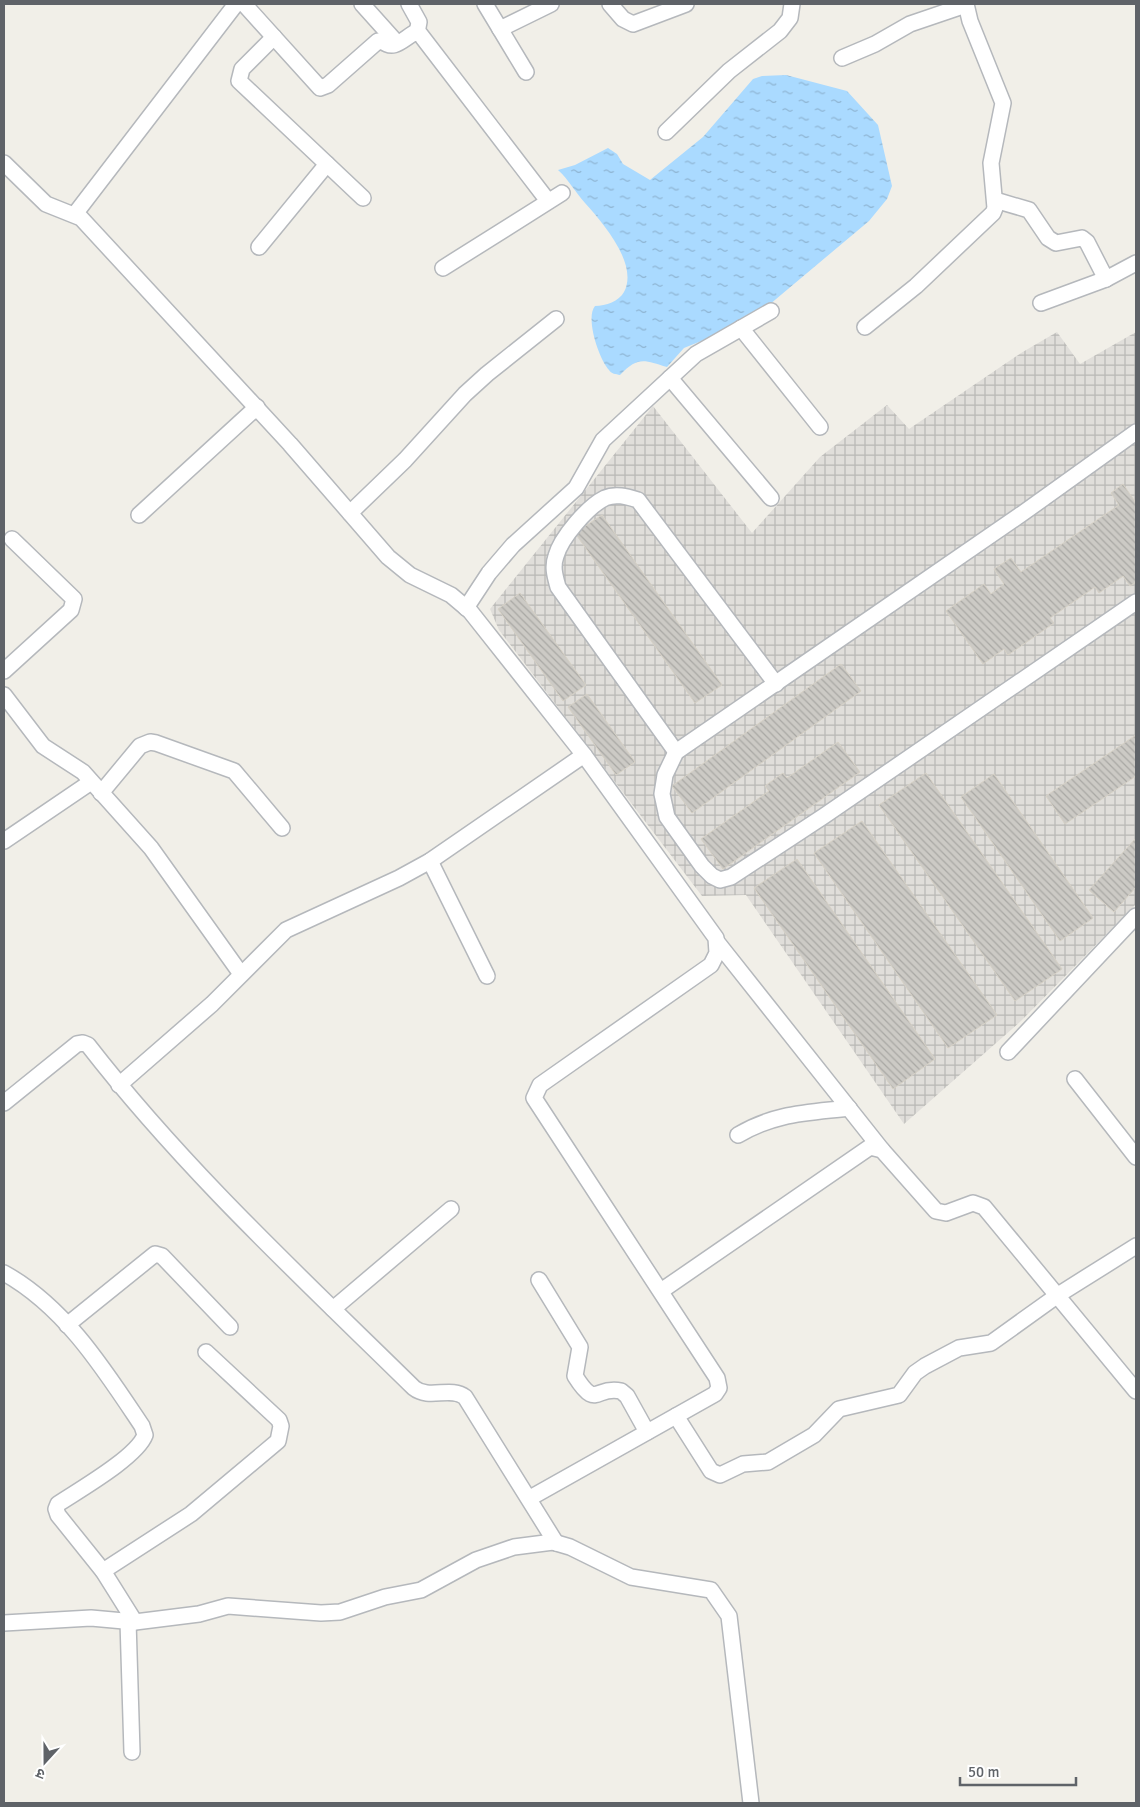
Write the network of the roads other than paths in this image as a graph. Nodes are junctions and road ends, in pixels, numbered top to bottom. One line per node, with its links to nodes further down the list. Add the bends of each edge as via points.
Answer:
1 (236, 4): 24 (street)
2 (244, 4): 13 (street)
3 (362, 4): 14 (street)
4 (409, 4): 12 (street, via 419,22)
5 (485, 4): 11 (street)
6 (551, 4): 11 (street)
7 (610, 4): 8 (street, via 623,19 633,24)
8 (686, 4)
9 (966, 4): 15 (street, via 910,24 876,44); 22 (street, via 1003,103 991,163)
10 (794, 5): 17 (street, via 790,18 780,31 729,71)
11 (500, 29): 16 (street)
12 (417, 33): 14 (street); 23 (street)
13 (274, 37): 14 (street, via 320,88 328,85 378,42 390,47); 19 (street, via 242,69 239,81)
14 (398, 43)
15 (842, 58)
16 (526, 72)
17 (666, 132)
18 (4, 163): 24 (street, via 46,204)
19 (327, 164): 21 (street); 25 (street)
20 (562, 193): 23 (street)
21 (363, 198)
22 (995, 200): 28 (street, via 1029,210 1048,238 1056,243 1082,238); 32 (street, via 994,213 916,286)
23 (548, 202): 27 (street)
24 (76, 214): 35 (street)
25 (259, 246)
26 (1136, 263): 28 (street)
27 (443, 268)
28 (1106, 279): 29 (street)
29 (1041, 303)
30 (771, 310): 33 (street)
31 (556, 319): 39 (street, via 464,394 405,460)
32 (865, 327)
33 (741, 328): 34 (street, via 696,354); 36 (street)
34 (670, 378): 38 (street); 43 (street, via 603,440 576,488 513,545)
35 (257, 407): 39 (street); 40 (street)
36 (820, 427)
37 (1136, 432): 45 (street)
38 (771, 498)
39 (350, 513): 43 (street, via 398,566 451,595)
40 (139, 514)
41 (12, 539): 44 (street, via 74,598 71,610)
42 (1136, 602): 47 (street, via 731,877 720,880 712,876 667,817 662,794 665,775)
43 (466, 608): 48 (street)
44 (4, 671)
45 (776, 684): 47 (street); 47 (street, via 638,500 624,495 605,498 583,515 566,536 556,556 554,571 558,587)
46 (4, 695): 49 (street, via 43,746 83,772)
47 (676, 752)
48 (584, 755): 52 (street); 54 (street)
49 (96, 787): 50 (street, via 140,746 156,743 228,767 242,777); 51 (street); 55 (street, via 151,848)
50 (282, 828)
51 (4, 841)
52 (430, 860): 55 (street, via 399,878 286,930); 56 (street)
53 (1136, 916): 57 (street)
54 (718, 942): 61 (street); 69 (street, via 711,965 540,1084 535,1093 537,1106)
55 (241, 974): 59 (street, via 212,1004)
56 (486, 976)
57 (1008, 1052)
58 (1075, 1079): 64 (street)
59 (119, 1085): 60 (street, via 83,1043 77,1044); 71 (street, via 179,1153)
60 (4, 1103)
61 (849, 1108): 62 (street, via 776,1117); 63 (street)
62 (738, 1135)
63 (882, 1150): 69 (street, via 870,1147); 70 (street, via 936,1210 946,1213 973,1203 984,1207)
64 (1136, 1157)
65 (451, 1209): 71 (street)
66 (1136, 1246): 70 (street)
67 (4, 1273): 72 (street, via 46,1302)
68 (539, 1280): 77 (street, via 580,1347 575,1376 585,1392 591,1395 620,1391 627,1396)
69 (661, 1291): 76 (street, via 719,1383 715,1394)
70 (1058, 1295): 75 (street); 76 (street, via 991,1343 959,1348 925,1366 899,1395 839,1409 814,1435 768,1462 743,1464 715,1474)
71 (333, 1309): 78 (street, via 418,1391 427,1394 456,1393 464,1398)
72 (66, 1325): 73 (street, via 156,1254 162,1256); 80 (street, via 96,1356 146,1435 138,1446 101,1476 58,1504 56,1509)
73 (230, 1327)
74 (206, 1352): 80 (street, via 279,1420 278,1441 191,1514)
75 (1136, 1390)
76 (676, 1416): 77 (street)
77 (647, 1432): 78 (street)
78 (530, 1498): 79 (street)
79 (556, 1543): 81 (street, via 514,1547 476,1560 421,1590 340,1612 228,1606 199,1614); 84 (street, via 631,1577 711,1590 719,1599 729,1616)
80 (102, 1571): 81 (street)
81 (131, 1621): 82 (street, via 91,1618); 83 (street)
82 (4, 1623)
83 (132, 1752)
84 (750, 1803)

